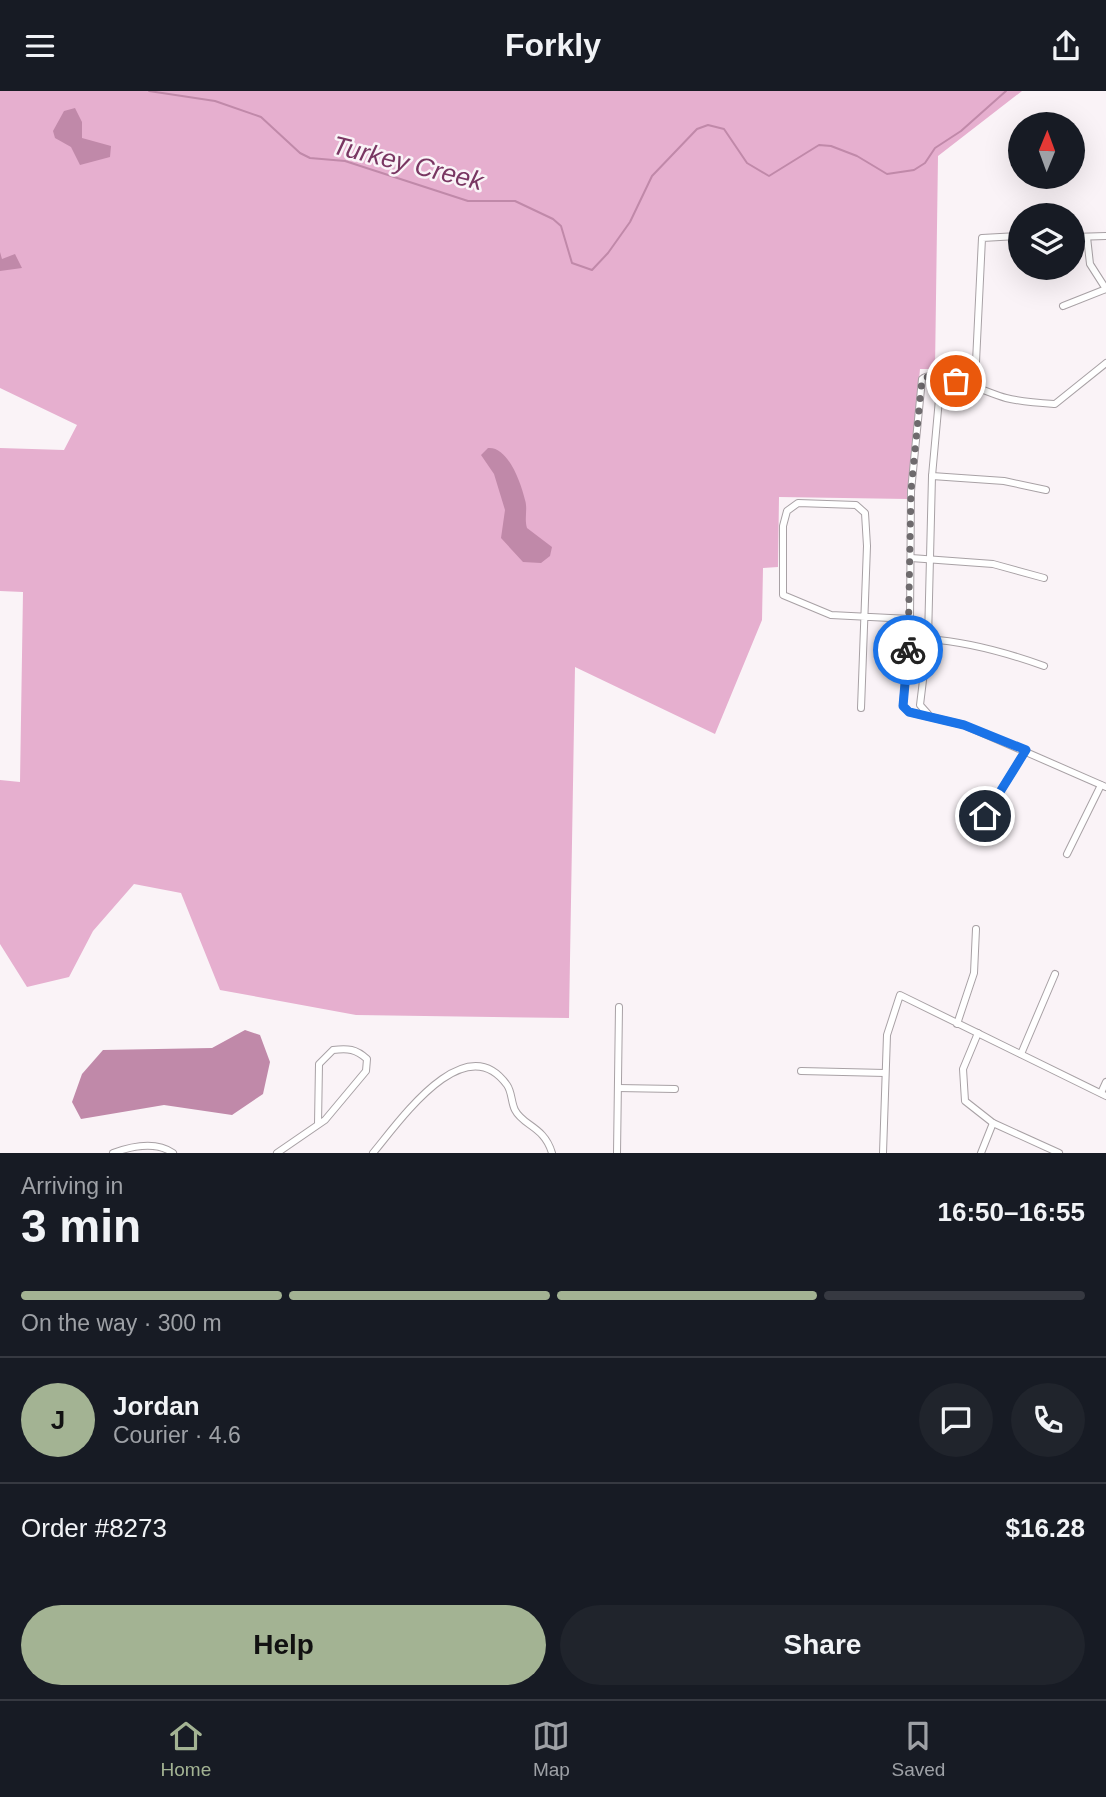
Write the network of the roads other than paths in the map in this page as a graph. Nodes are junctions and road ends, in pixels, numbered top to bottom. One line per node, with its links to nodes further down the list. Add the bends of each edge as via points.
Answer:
1 (1106, 236): 3 (street)
2 (1008, 237): 8 (street, via 982,238 976,362)
3 (1087, 237): 4 (street, via 1090,264)
4 (1106, 289): 5 (street)
5 (1063, 306)
6 (1105, 366): 8 (street, via 1055,404 1003,398)
7 (942, 377): 8 (street); 9 (street); 11 (street, via 925,375 922,379 911,491)
8 (970, 385)
9 (932, 477): 10 (street, via 1003,481); 12 (street)
10 (1046, 490)
11 (911, 558): 12 (street); 15 (street)
12 (930, 559): 13 (street, via 993,564); 16 (street)
13 (1044, 578)
14 (865, 617): 14 (street, via 831,615 783,595 783,526 787,512 798,503 856,505 865,513); 15 (street); 18 (street)
15 (910, 619): 19 (street, via 903,706 909,712)
16 (928, 639): 17 (street, via 963,641); 19 (street, via 920,705)
17 (1044, 666)
18 (861, 708)
19 (928, 715): 20 (street)
20 (1026, 750): 21 (street); 22 (street)
21 (1103, 786): 23 (street)
22 (985, 816)
23 (1067, 854)
24 (976, 929): 27 (street, via 974,973)
25 (1055, 974): 29 (street)
26 (620, 1007): 33 (street)
27 (957, 1024): 28 (street); 31 (street, via 900,995 887,1035)
28 (978, 1033): 29 (street); 36 (street, via 962,1083 965,1101)
29 (1021, 1054): 35 (street)
30 (801, 1071): 31 (street)
31 (885, 1073): 44 (street)
32 (1106, 1082): 35 (street)
33 (618, 1089): 34 (street); 43 (street)
34 (675, 1089)
35 (1103, 1094)
36 (993, 1123): 45 (street); 46 (street)
37 (318, 1125): 37 (street, via 366,1071 367,1059 359,1052 333,1050 319,1064); 40 (street)
38 (113, 1153): 39 (street, via 131,1146 153,1146)
39 (173, 1153)
40 (277, 1153)
41 (373, 1153): 42 (street, via 418,1098 455,1070 474,1064 486,1067 507,1085 515,1111 543,1132)
42 (552, 1153)
43 (617, 1153)
44 (883, 1153)
45 (981, 1153)
46 (1059, 1153)

